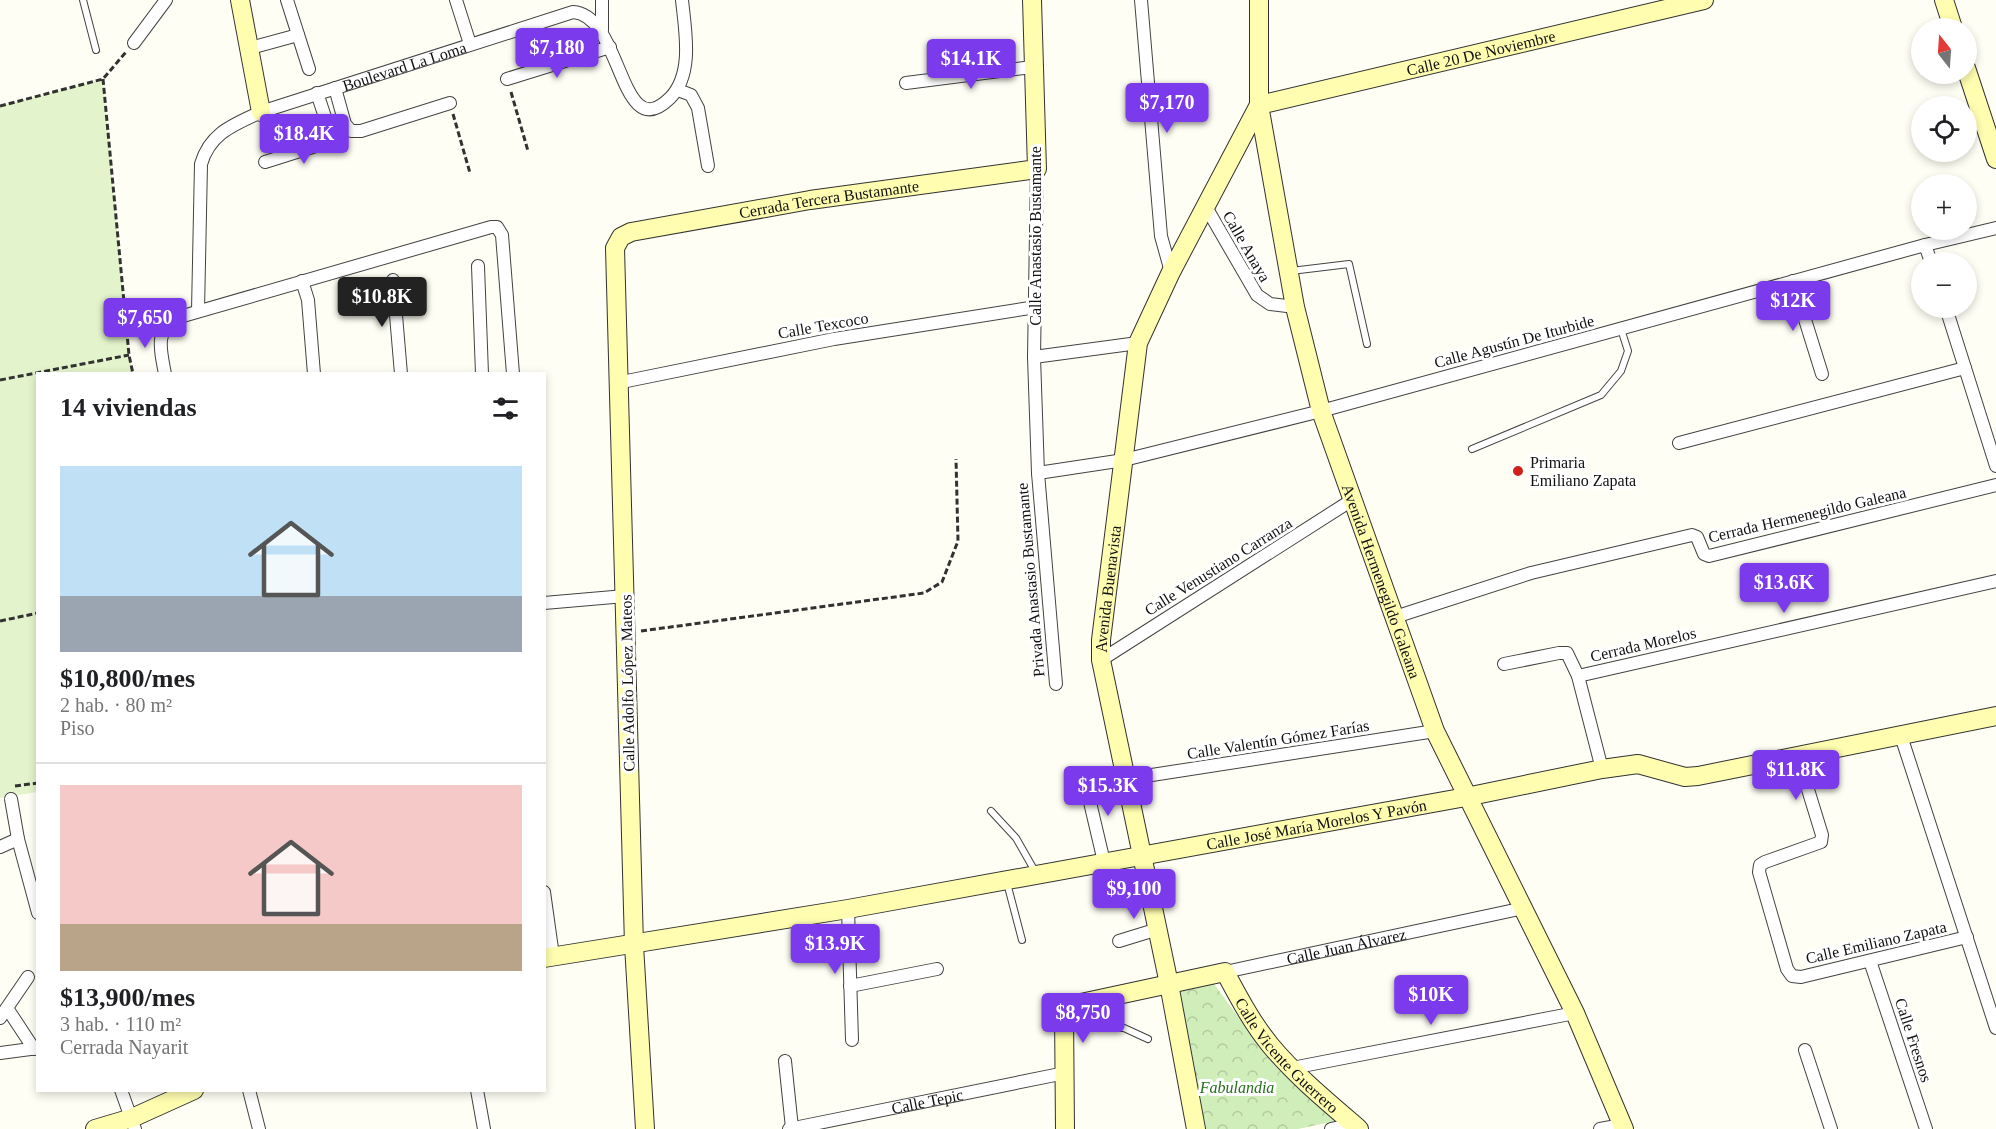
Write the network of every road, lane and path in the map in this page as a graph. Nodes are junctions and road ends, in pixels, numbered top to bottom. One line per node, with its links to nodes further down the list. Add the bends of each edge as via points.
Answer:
1 (83, 0): 20 (lane)
2 (166, 0): 16 (street)
3 (240, 0): 19 (main road)
4 (287, 0): 15 (street)
5 (456, 0): 17 (street)
6 (602, 0): 14 (street)
7 (682, 0): 28 (street, via 686,58)
8 (1032, 0): 21 (main road, Calle Anastasio Bustamante)
9 (1141, 0): 47 (street, via 1161,236)
10 (1259, 0): 31 (main road, Avenida Hermenegildo Galeana)
11 (1704, 0): 31 (main road, Calle 20 De Noviembre)
12 (1944, 0): 13 (main road)
13 (1950, 18)
14 (602, 30): 17 (street, Boulevard La Loma, via 590,16 573,12); 18 (street, Boulevard La Loma)
15 (298, 35): 19 (street); 22 (street)
16 (134, 43): 23 (path)
17 (470, 44): 27 (street, Boulevard La Loma)
18 (610, 47): 24 (street); 28 (street, Boulevard La Loma, via 631,97 640,107 652,110 662,106)
19 (249, 48): 33 (main road)
20 (96, 50)
21 (1032, 67): 25 (street); 38 (main road, Calle Anastasio Bustamante)
22 (309, 69)
23 (103, 79): 32 (path); 58 (path)
24 (507, 79): 34 (path)
25 (906, 83)
26 (1971, 84): 35 (main road)
27 (335, 88): 29 (street, Boulevard La Loma); 30 (street, via 345,124 351,131)
28 (678, 90): 37 (street, via 691,95 698,108)
29 (317, 93): 33 (street, Boulevard La Loma); 36 (street, via 329,139)
30 (450, 103): 39 (path)
31 (1258, 105): 40 (main road, Avenida Buenavista); 46 (main road, Avenida Hermenegildo Galeana)
32 (0, 106)
33 (261, 112): 53 (street, Boulevard La Loma, via 221,131 203,157 199,180)
34 (528, 151)
35 (1996, 159)
36 (265, 162)
37 (708, 166)
38 (1037, 170): 42 (main road, Cerrada Tercera Bustamante, via 810,200 630,232); 51 (street, Calle Anastasio Bustamante)
39 (470, 173)
40 (1206, 207): 47 (main road, Avenida Buenavista); 52 (street, Calle Anaya, via 1257,295 1270,304)
41 (1996, 228): 43 (street, Calle Agustín De Iturbide)
42 (621, 237): 71 (main road, Calle Adolfo López Mateos, via 615,248)
43 (1926, 245): 44 (street); 50 (street, Calle Agustín De Iturbide)
44 (1928, 252)
45 (478, 266): 66 (street)
46 (1288, 271): 52 (main road, Avenida Hermenegildo Galeana); 57 (lane, via 1349,264)
47 (1171, 272): 56 (main road, Avenida Buenavista)
48 (393, 280): 65 (street)
49 (302, 281): 53 (street); 64 (street, via 308,300); 67 (street, via 497,227 502,235)
50 (1793, 281): 55 (street, Calle Agustín De Iturbide); 69 (street)
51 (1036, 307): 59 (street, Calle Anastasio Bustamante); 71 (street, Calle Texcoco, via 834,339)
52 (1295, 307): 72 (main road, Avenida Hermenegildo Galeana)
53 (198, 311): 63 (street, via 176,318 164,328 160,345)
54 (1949, 318): 60 (street)
55 (1621, 328): 72 (street, Calle Agustín De Iturbide); 74 (lane, via 1628,351 1621,371 1601,395)
56 (1138, 343): 59 (street); 76 (main road, Avenida Buenavista)
57 (1367, 344)
58 (129, 355): 61 (path); 62 (path)
59 (1034, 357): 78 (street, Calle Anastasio Bustamante)
60 (1965, 368): 73 (street); 77 (street)
61 (41, 372)
62 (133, 372)
63 (165, 372)
64 (314, 372)
65 (400, 372)
66 (482, 372)
67 (513, 372)
68 (36, 373): 70 (path)
69 (1822, 374)
70 (0, 380)
71 (617, 383): 82 (main road, Calle Adolfo López Mateos)
72 (1321, 411): 76 (street, Calle Agustín De Iturbide); 80 (main road, Avenida Hermenegildo Galeana)
73 (1679, 443)
74 (1472, 449)
75 (956, 459): 87 (path, via 958,541 942,582 924,593)
76 (1124, 460): 78 (street, Calle Agustín De Iturbide); 88 (main road, Avenida Buenavista)
77 (1996, 466)
78 (1038, 473): 91 (street, Privada Anastasio Bustamante)
79 (1996, 485): 85 (street, Cerrada Hermenegildo Galeana, via 1709,556 1692,535 1530,573)
80 (1352, 500): 85 (main road, Avenida Hermenegildo Galeana); 88 (street, Calle Venustiano Carranza)
81 (1996, 581): 90 (street, Cerrada Morelos)
82 (625, 596): 83 (street); 87 (main road, Calle Adolfo López Mateos)
83 (546, 603)
84 (36, 613): 86 (path)
85 (1395, 617): 93 (main road, Avenida Hermenegildo Galeana)
86 (0, 621)
87 (626, 633): 116 (main road, Calle Adolfo López Mateos)
88 (1101, 660): 97 (main road, Avenida Buenavista)
89 (1504, 664): 90 (street, via 1567,653)
90 (1578, 676): 96 (street)
91 (1056, 684)
92 (1996, 716): 94 (main road, Calle José María Morelos Y Pavón)
93 (1435, 731): 97 (street, Calle Valentín Gómez Farías); 99 (main road, Avenida Hermenegildo Galeana)
94 (1901, 736): 95 (main road, Calle José María Morelos Y Pavón); 113 (street)
95 (1798, 757): 96 (main road, Calle José María Morelos Y Pavón, via 1691,776 1638,764); 118 (street, Calle Emiliano Zapata, via 1821,842 1765,862 1759,872 1786,969 1801,977)
96 (1602, 769): 99 (main road, Calle José María Morelos Y Pavón)
97 (1126, 778): 104 (main road, Avenida Buenavista)
98 (1084, 781): 105 (street)
99 (1466, 797): 104 (main road, Calle José María Morelos Y Pavón); 109 (main road, Avenida Hermenegildo Galeana)
100 (11, 799): 102 (street)
101 (991, 811): 106 (lane, via 1016,838)
102 (18, 839): 103 (street); 108 (street)
103 (0, 847)
104 (1142, 855): 105 (main road, Calle José María Morelos Y Pavón); 112 (main road, Avenida Buenavista)
105 (1104, 862): 106 (main road, Calle José María Morelos Y Pavón)
106 (1036, 874): 107 (main road, Calle José María Morelos Y Pavón)
107 (1006, 879): 110 (main road, Calle José María Morelos Y Pavón); 114 (lane)
108 (35, 895)
109 (1524, 908): 120 (street, Calle Juan Álvarez); 125 (main road, Avenida Hermenegildo Galeana)
110 (848, 909): 116 (main road, Calle José María Morelos Y Pavón); 123 (street)
111 (546, 918): 117 (street)
112 (1158, 929): 115 (street); 122 (main road, Avenida Buenavista)
113 (1967, 937): 118 (street, Calle Emiliano Zapata); 127 (street)
114 (1022, 940)
115 (1119, 941)
116 (634, 945): 117 (main road, Calle José María Morelos Y Pavón); 147 (main road, Calle Adolfo López Mateos)
117 (549, 957)
118 (1870, 961): 154 (street, Calle Fresnos)
119 (937, 969): 123 (street)
120 (1225, 972): 122 (main road, Calle Juan Álvarez); 134 (main road, Calle Vicente Guerrero, via 1247,1013)
121 (28, 977): 124 (street)
122 (1169, 984): 126 (main road, via 1066,1006); 150 (main road, Avenida Buenavista)
123 (850, 986): 129 (street)
124 (4, 1013): 130 (street)
125 (1575, 1013): 134 (street); 143 (main road, Avenida Hermenegildo Galeana)
126 (1065, 1027): 128 (lane, via 1124,1028); 135 (main road)
127 (1996, 1028)
128 (1148, 1039)
129 (852, 1040)
130 (36, 1049): 132 (street)
131 (1805, 1050): 153 (street)
132 (0, 1053)
133 (785, 1061): 148 (street)
134 (1292, 1068): 142 (main road, Calle Vicente Guerrero)
135 (1065, 1073): 141 (street, Calle Tepic); 149 (main road)
136 (122, 1092): 140 (street)
137 (190, 1092): 140 (main road)
138 (250, 1092): 145 (street)
139 (477, 1092): 146 (street)
140 (133, 1124): 144 (main road)
141 (840, 1124): 148 (street, Calle Tepic)
142 (1356, 1126): 151 (street)
143 (1623, 1127): 152 (street)
144 (95, 1129)
145 (259, 1129)
146 (484, 1129)
147 (645, 1129)
148 (790, 1129)
149 (1065, 1129)
150 (1196, 1129)
151 (1331, 1129)
152 (1600, 1129)
153 (1831, 1129)
154 (1926, 1129)

